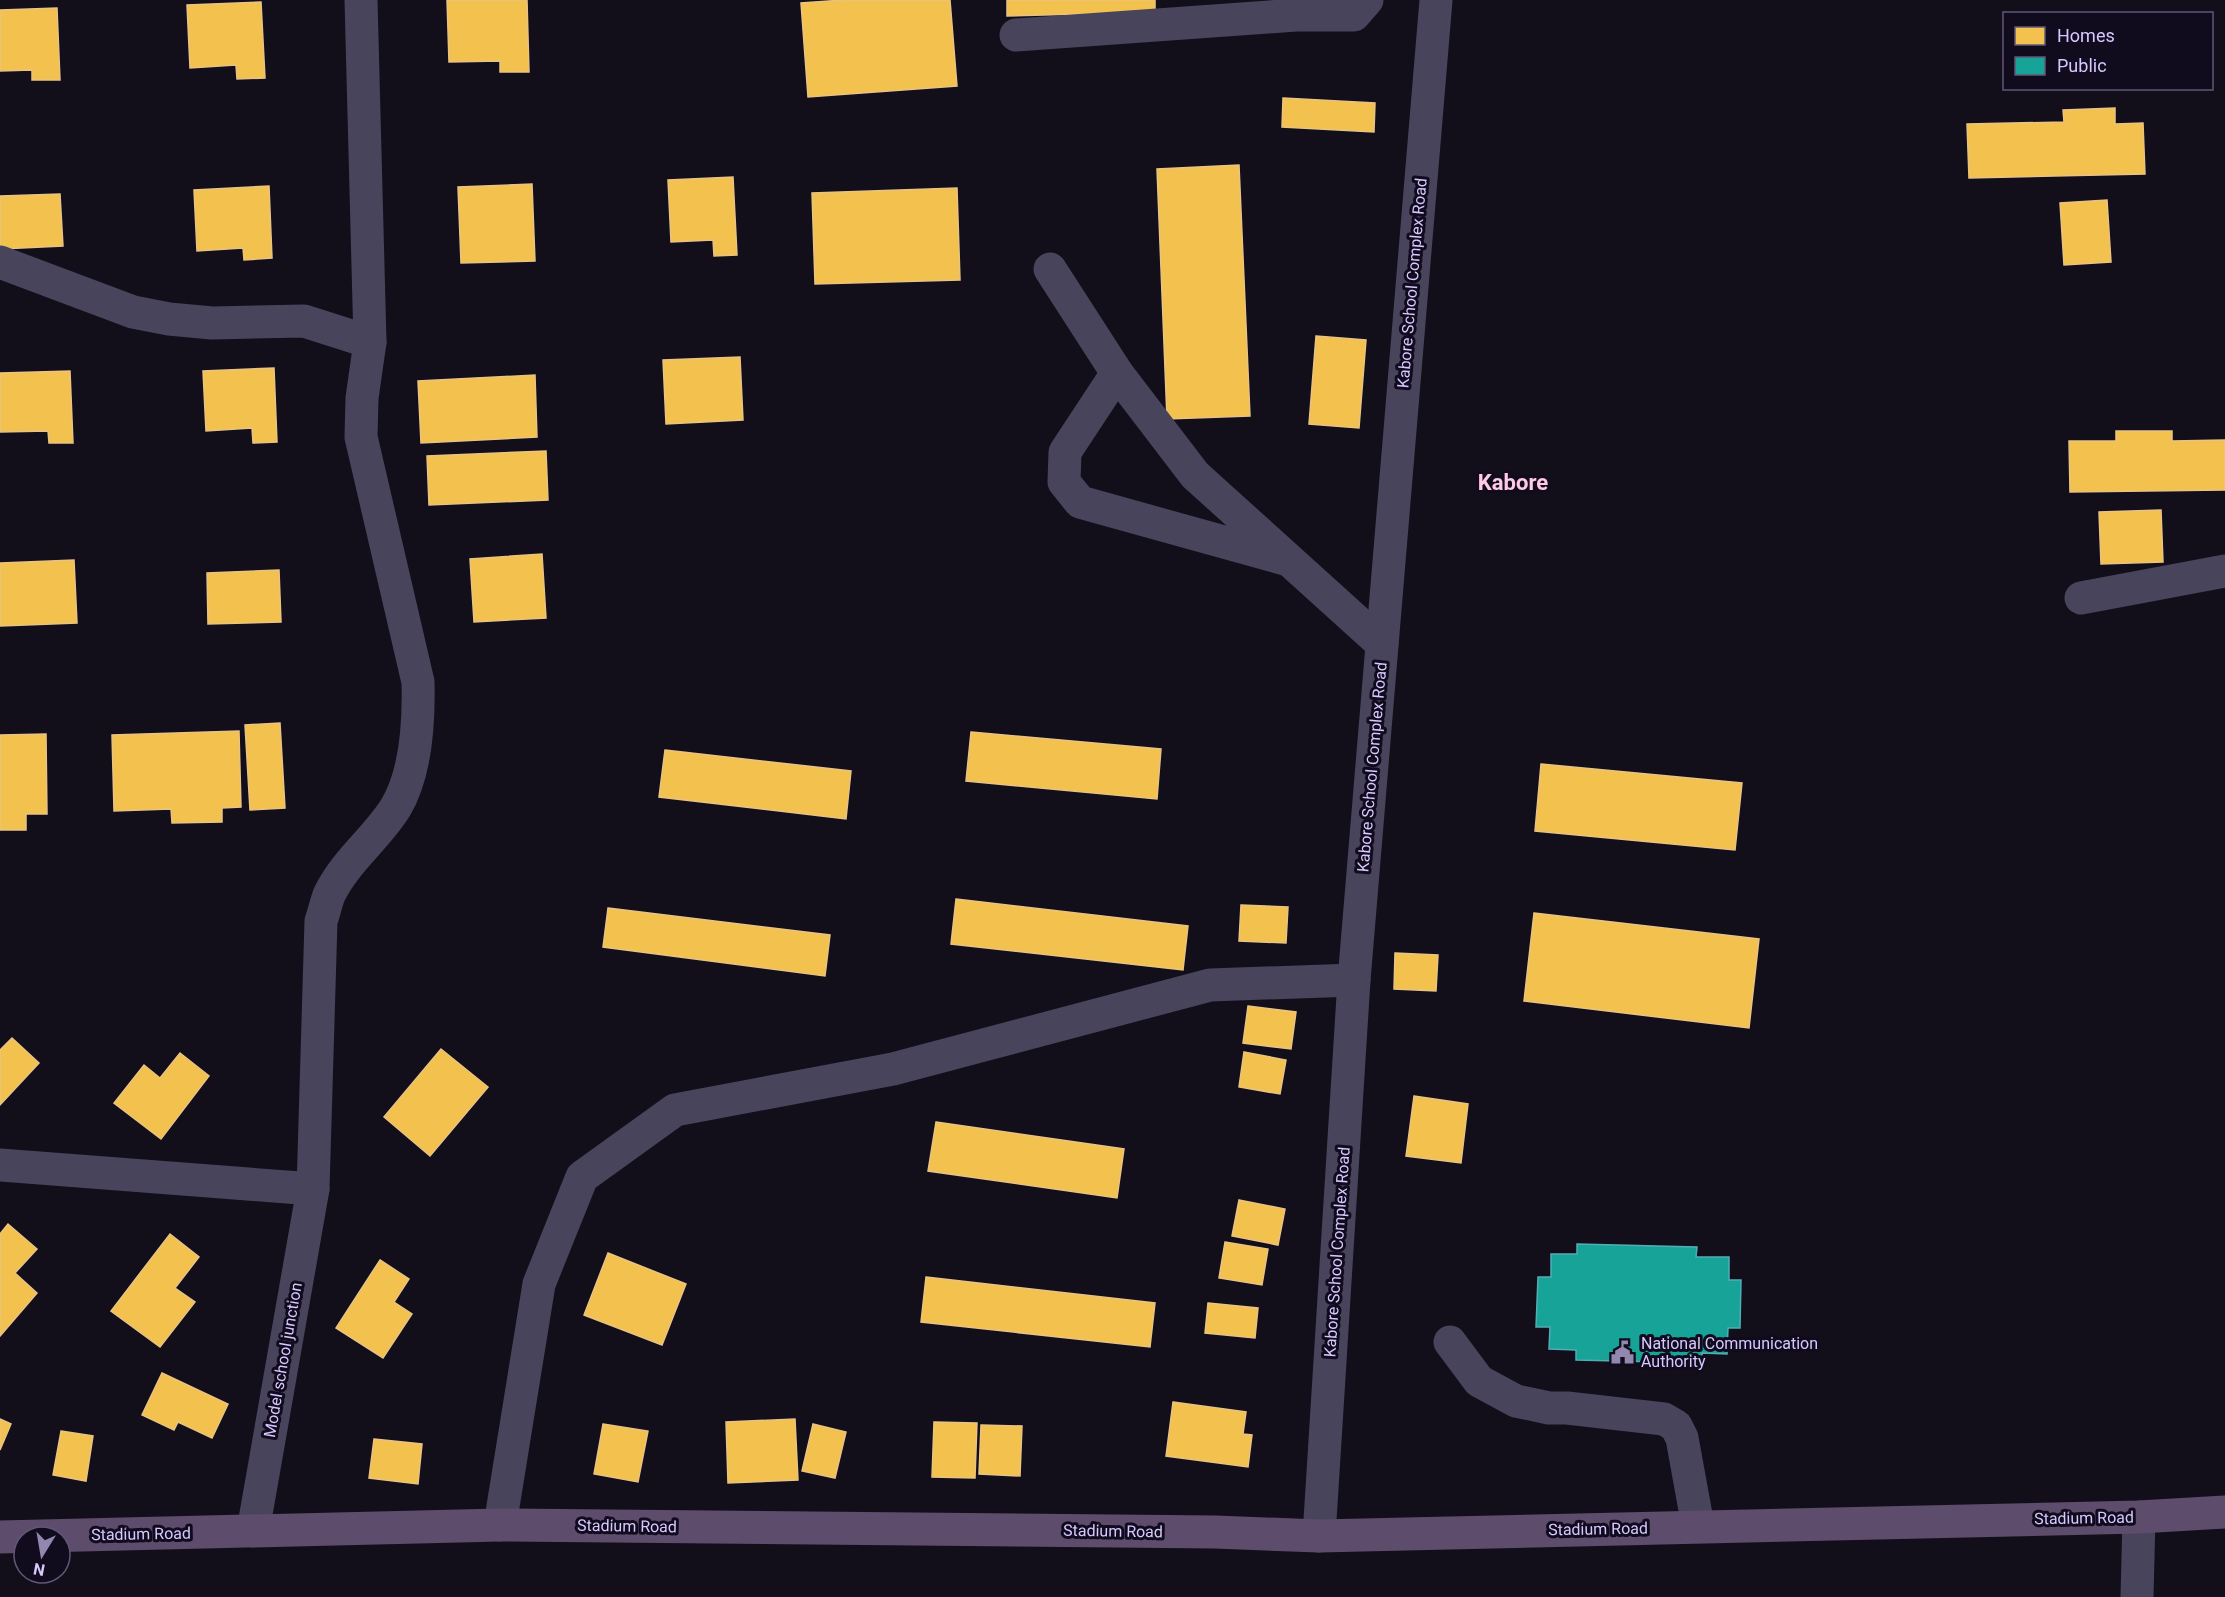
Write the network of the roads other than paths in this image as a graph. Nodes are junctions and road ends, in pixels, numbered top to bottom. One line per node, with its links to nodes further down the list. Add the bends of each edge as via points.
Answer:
1 (361, 0): 7 (street, Model school junction)
2 (1367, 0): 4 (street, via 1354,15 1296,15)
3 (1436, 0): 12 (street, Kabore School Complex Road)
4 (1016, 35)
5 (0, 262): 7 (street, via 134,312 212,323 304,321)
6 (1050, 269): 8 (street)
7 (370, 342): 15 (street, Model school junction, via 361,437 418,682 419,716 407,780 396,807 342,874 329,895 321,921)
8 (1117, 373): 9 (street, via 1195,475); 9 (street, via 1065,452 1064,482 1080,502)
9 (1293, 561): 12 (street)
10 (2225, 571): 11 (street)
11 (2081, 598)
12 (1382, 644): 13 (street, Kabore School Complex Road)
13 (1354, 980): 19 (street, via 1210,985 892,1069 675,1110 582,1177 539,1284); 22 (street, Kabore School Complex Road)
14 (0, 1165): 15 (street)
15 (313, 1189): 21 (street, Model school junction)
16 (1450, 1342): 20 (street, via 1479,1381 1516,1401 1664,1419 1676,1426 1682,1438)
17 (2225, 1512): 18 (main road, Stadium Road)
18 (2139, 1517): 20 (main road, Stadium Road); 24 (street)
19 (500, 1525): 21 (main road, Stadium Road); 22 (main road, Stadium Road)
20 (1698, 1526): 22 (main road, Stadium Road)
21 (253, 1531): 23 (main road, Stadium Road)
22 (1319, 1536)
23 (0, 1537)
24 (2138, 1597)

